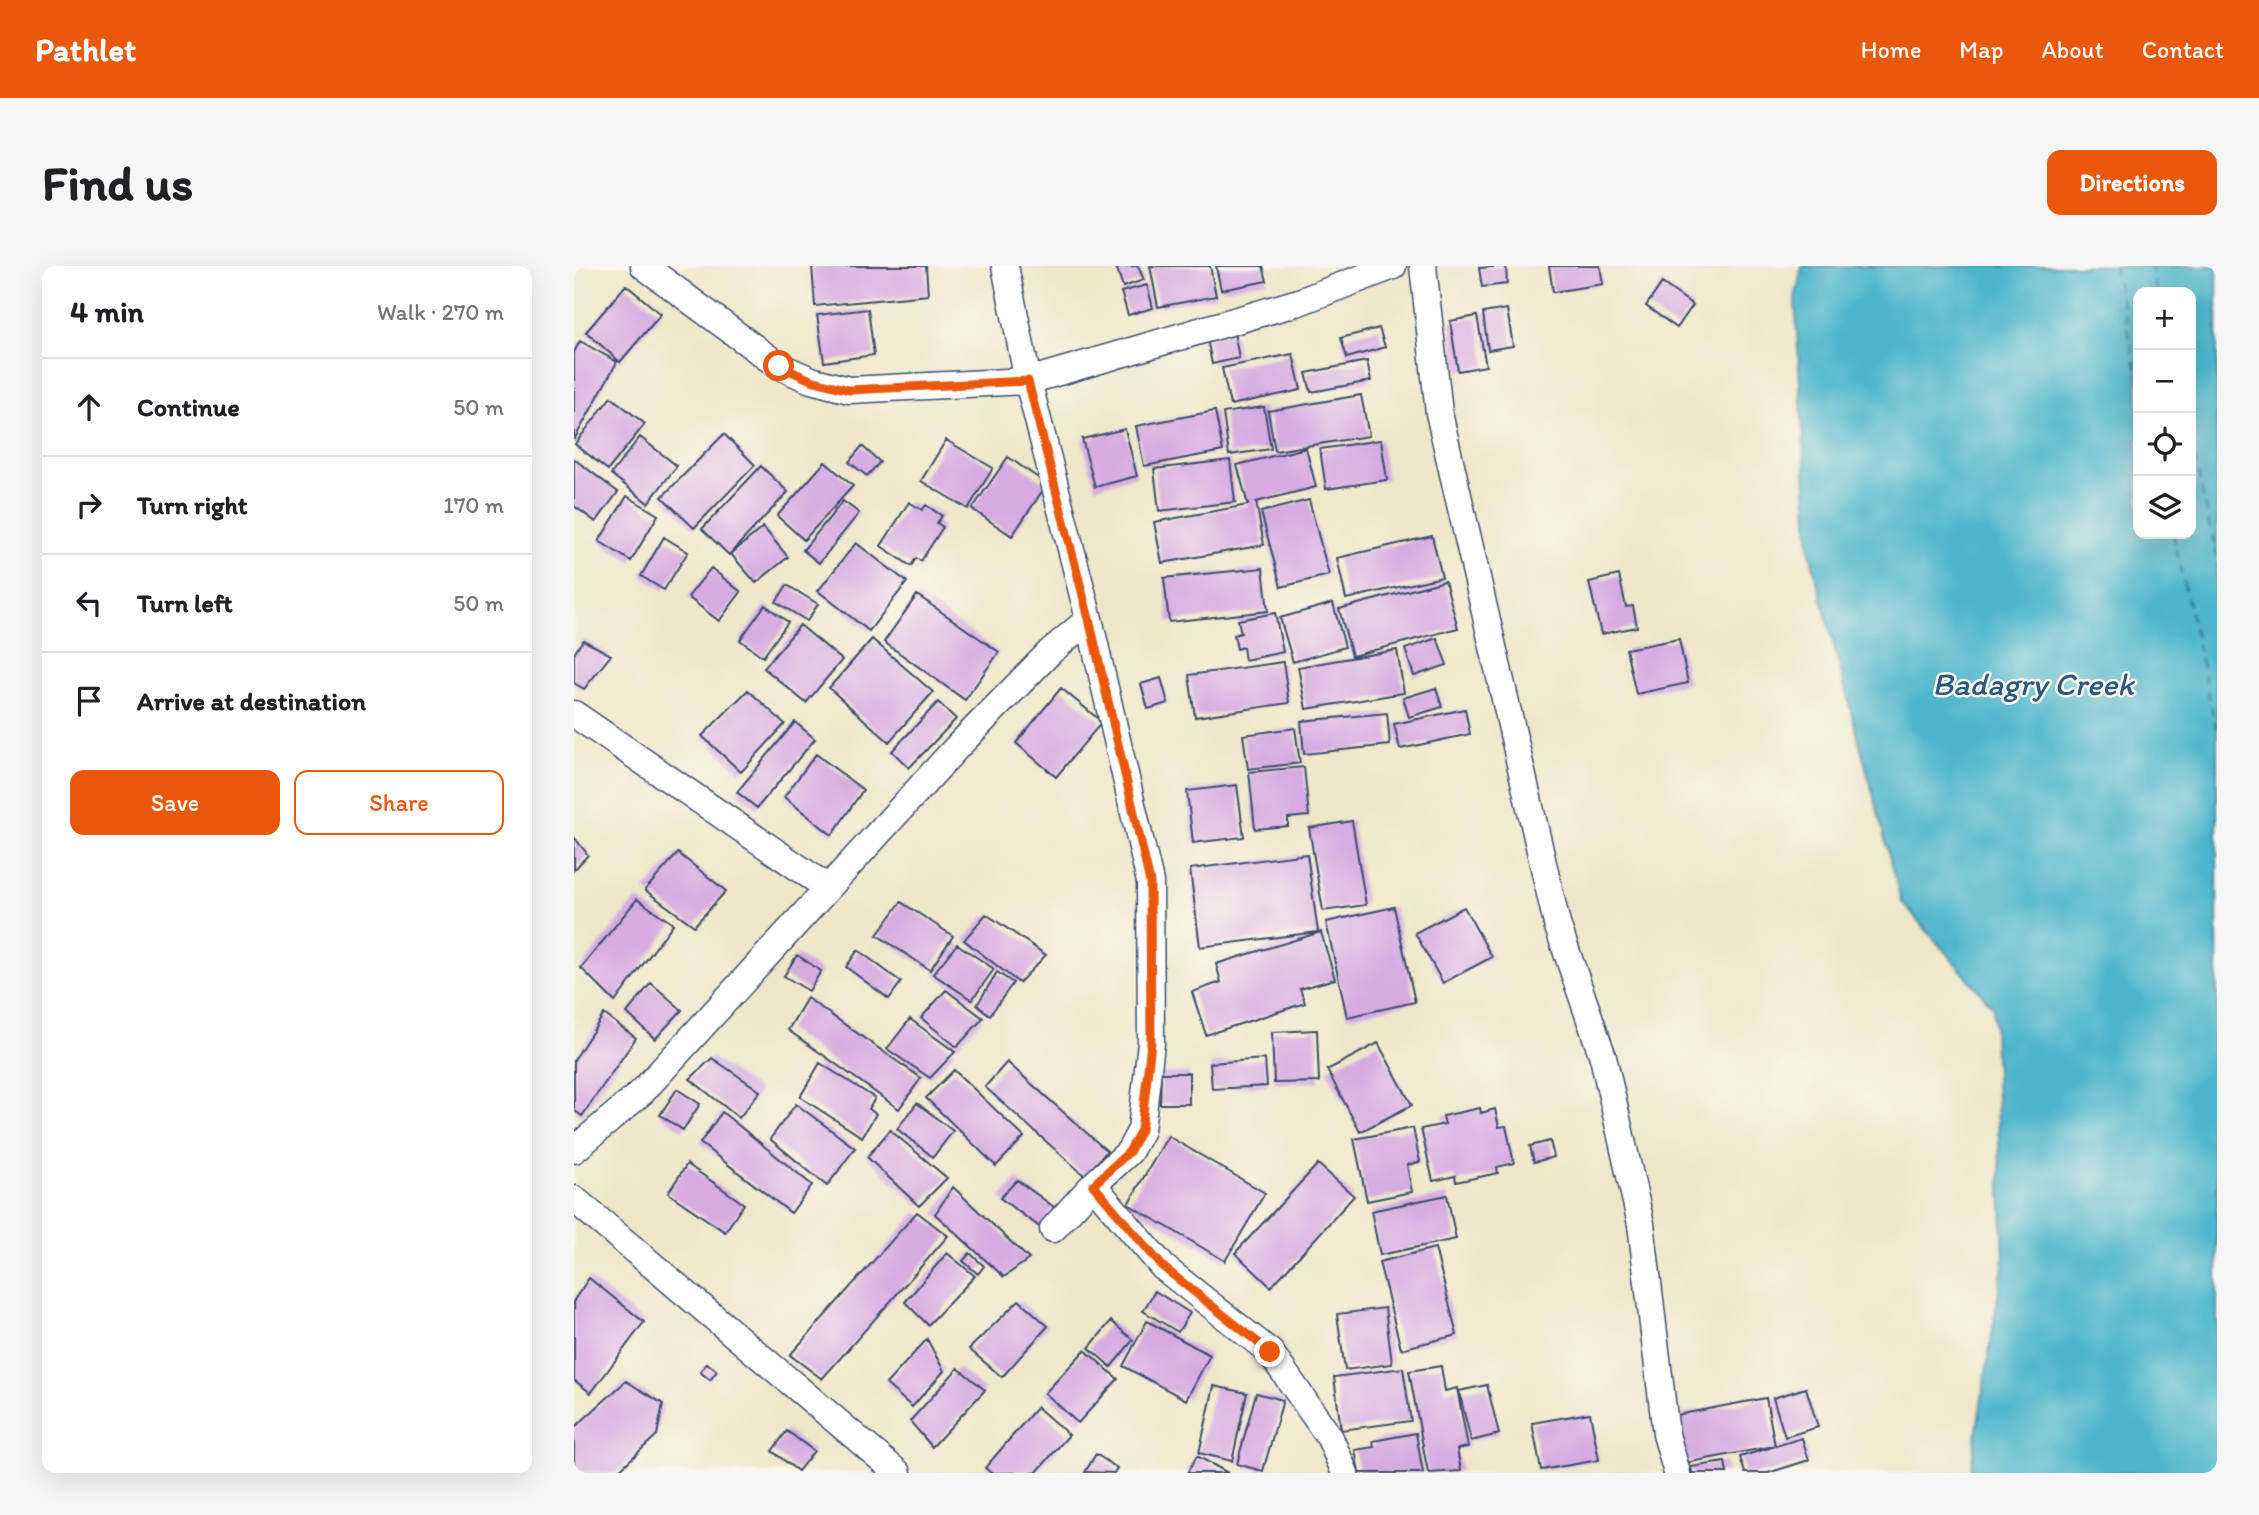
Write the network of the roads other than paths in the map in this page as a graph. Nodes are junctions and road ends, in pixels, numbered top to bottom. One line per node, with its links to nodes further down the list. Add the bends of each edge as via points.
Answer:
1 (644, 266): 5 (street, via 779,366 811,380 849,390)
2 (1005, 266): 5 (street)
3 (1393, 266): 5 (street, via 1299,302)
4 (1423, 266): 15 (street, via 1439,413 1558,924 1603,1058 1641,1224 1666,1434)
5 (1028, 381): 6 (street)
6 (1089, 619): 8 (street, via 957,747); 10 (street, via 1150,882 1151,1043 1141,1130 1129,1152)
7 (574, 714): 8 (street)
8 (828, 888): 9 (street, via 642,1092)
9 (574, 1150)
10 (1093, 1185): 12 (street); 14 (street, via 1163,1267 1270,1352 1330,1438)
11 (574, 1199): 13 (street)
12 (1053, 1229)
13 (898, 1473)
14 (1345, 1473)
15 (1677, 1473)

